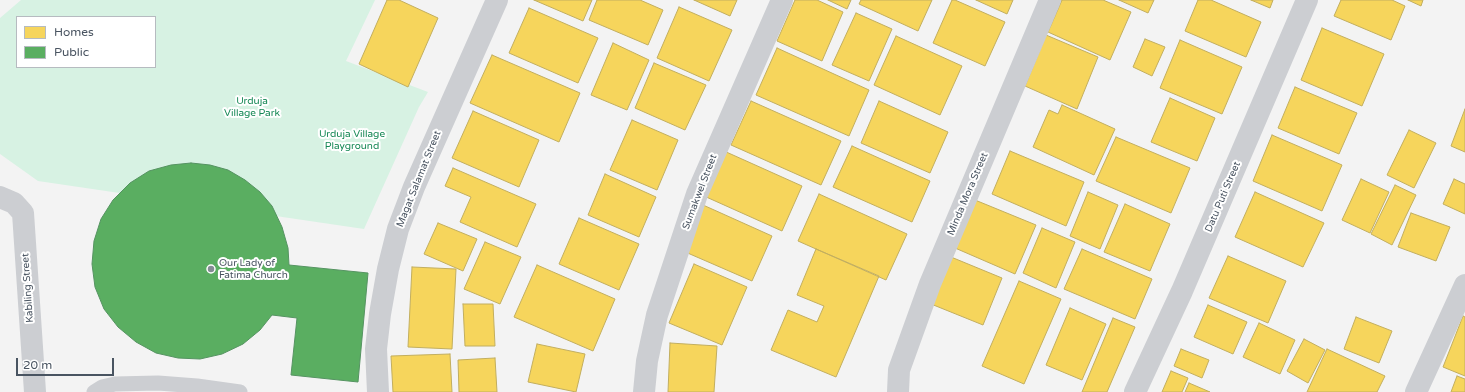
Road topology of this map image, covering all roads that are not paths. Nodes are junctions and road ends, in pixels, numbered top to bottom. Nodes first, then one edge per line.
1 (497, 0) edge
2 (782, 0) edge
3 (1050, 0) edge
4 (1307, 0) edge
5 (0, 197) edge
6 (1465, 285) edge
7 (35, 392) edge
8 (94, 392) edge
9 (240, 392) edge
10 (378, 392) edge
11 (644, 392) edge
12 (898, 392) edge
13 (1135, 392) edge
14 (1416, 392) edge

1 - 10 street, Magat Salamat Street
2 - 11 street, Sumakwel Street
3 - 12 street, Minda Mora Street
4 - 13 street, Datu Puti Street
5 - 7 street, Kabiling Street
6 - 14 street
8 - 9 lane

